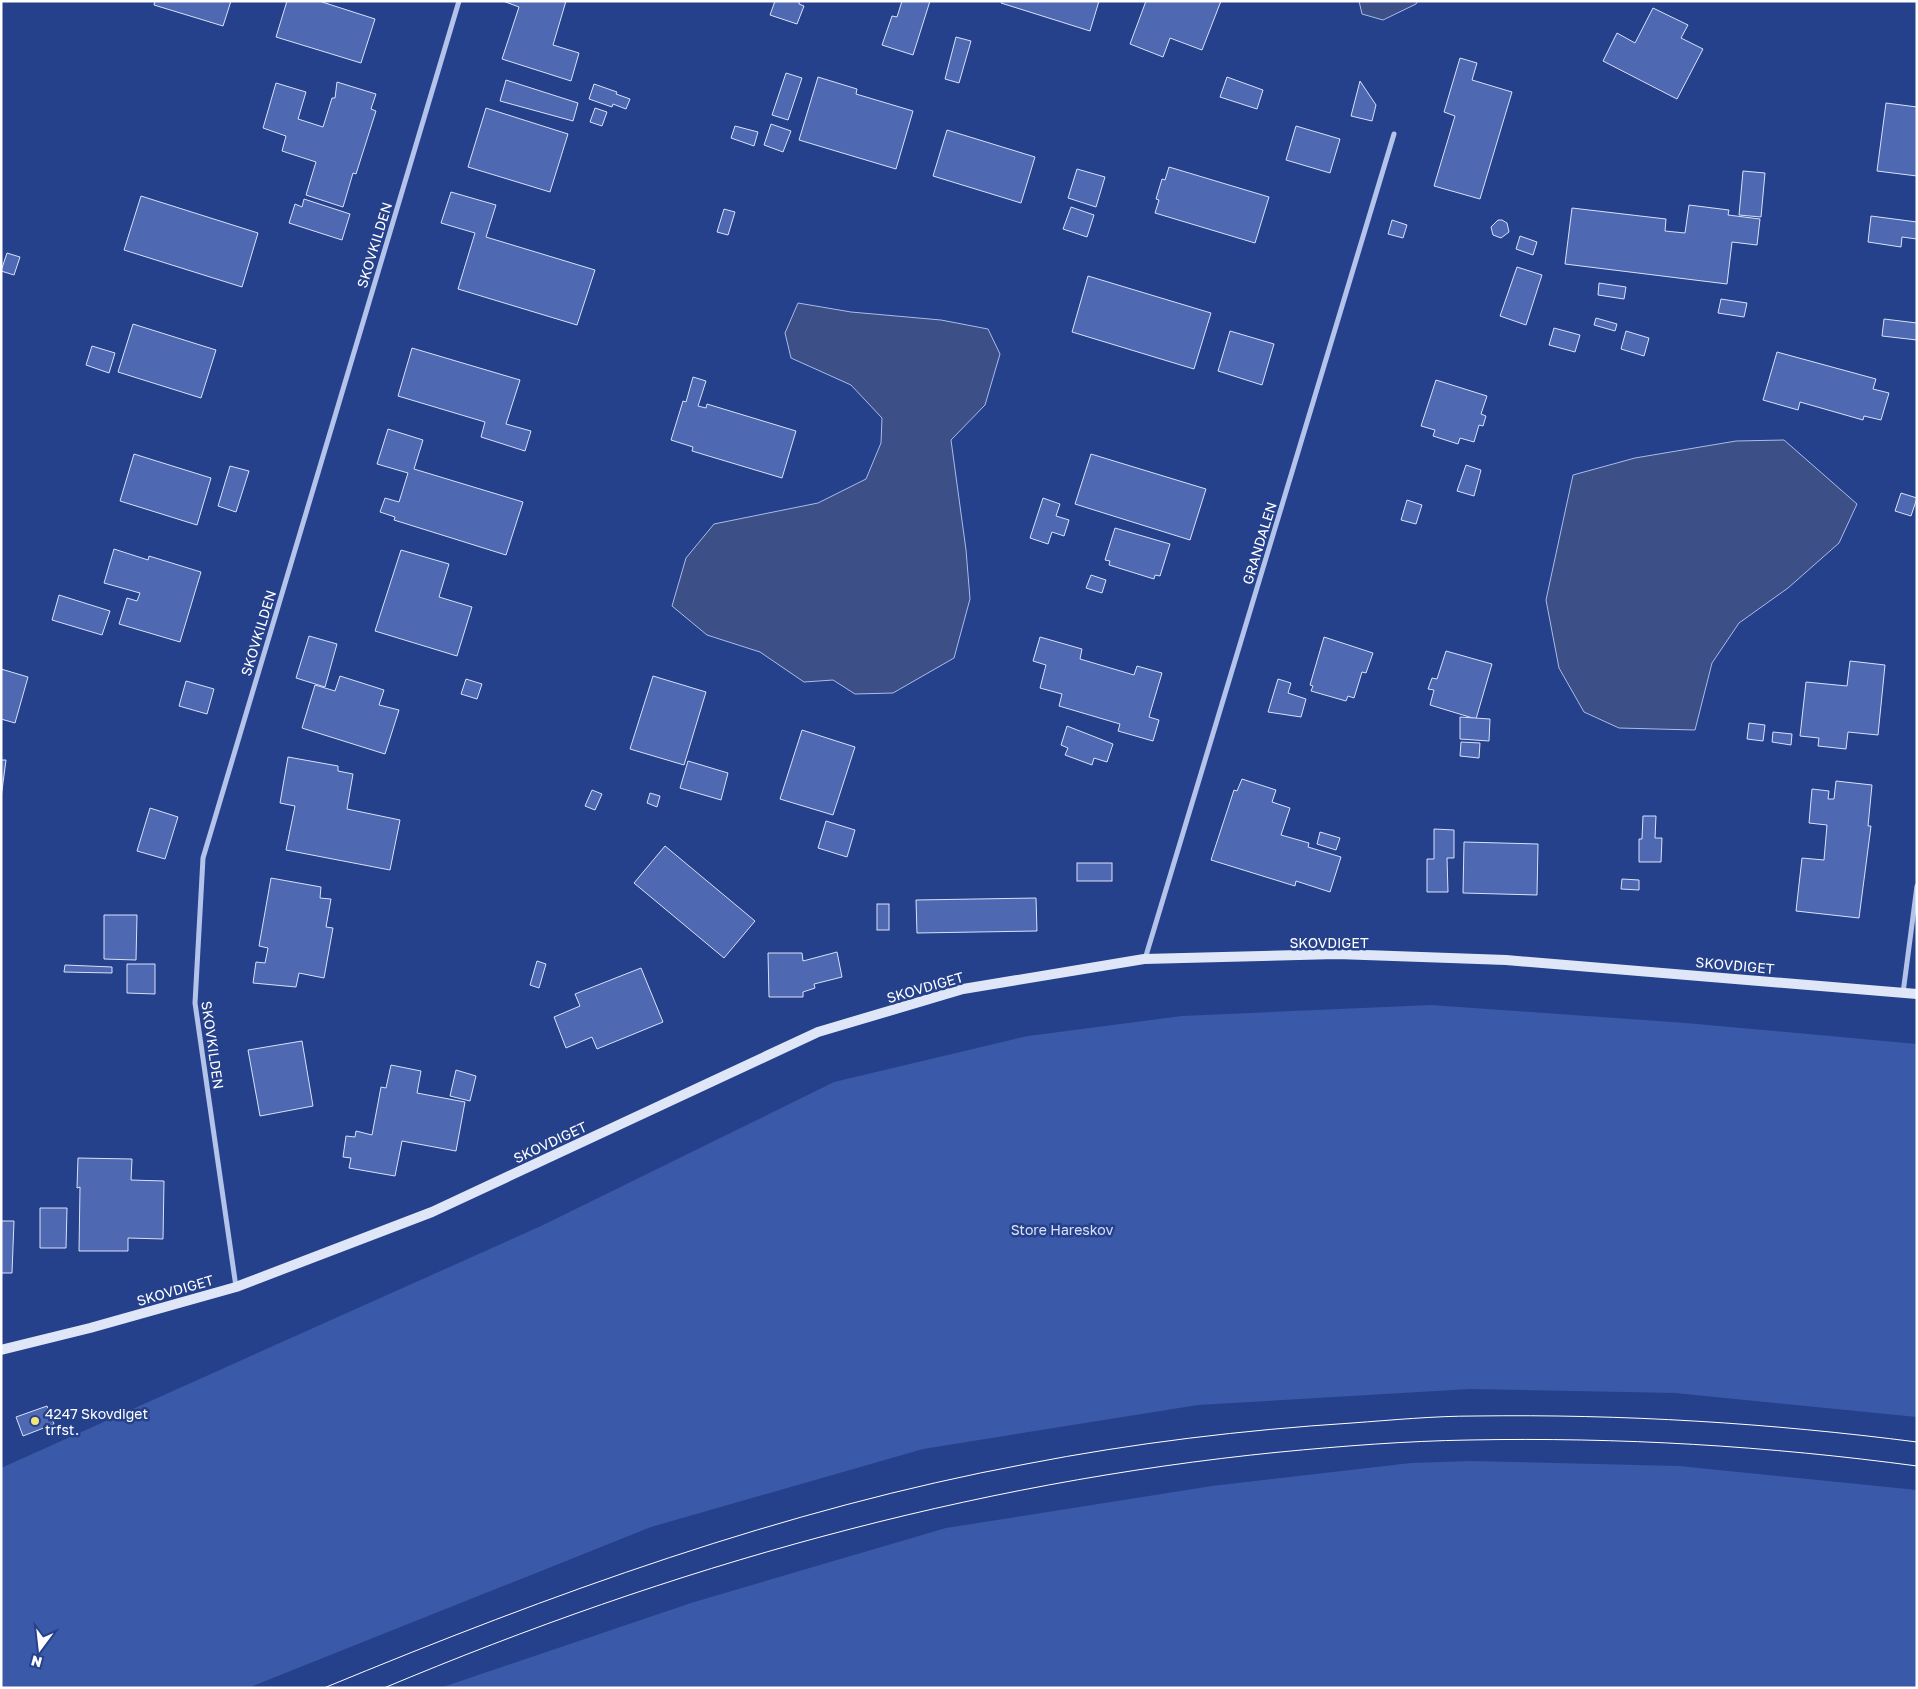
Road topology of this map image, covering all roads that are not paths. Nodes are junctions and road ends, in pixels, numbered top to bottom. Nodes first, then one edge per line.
1 (459, 1) edge
2 (1394, 134) dead end
3 (1917, 886) edge
4 (1144, 959) junction
5 (1903, 993) junction
6 (1917, 994) edge
7 (236, 1287) junction
8 (1, 1350) edge

1 - 7 street, SKOVKILDEN
2 - 4 street, GRANDALEN
3 - 5 street
4 - 5 street, SKOVDIGET
4 - 7 street, SKOVDIGET
5 - 6 street, SKOVDIGET
7 - 8 street, SKOVDIGET

